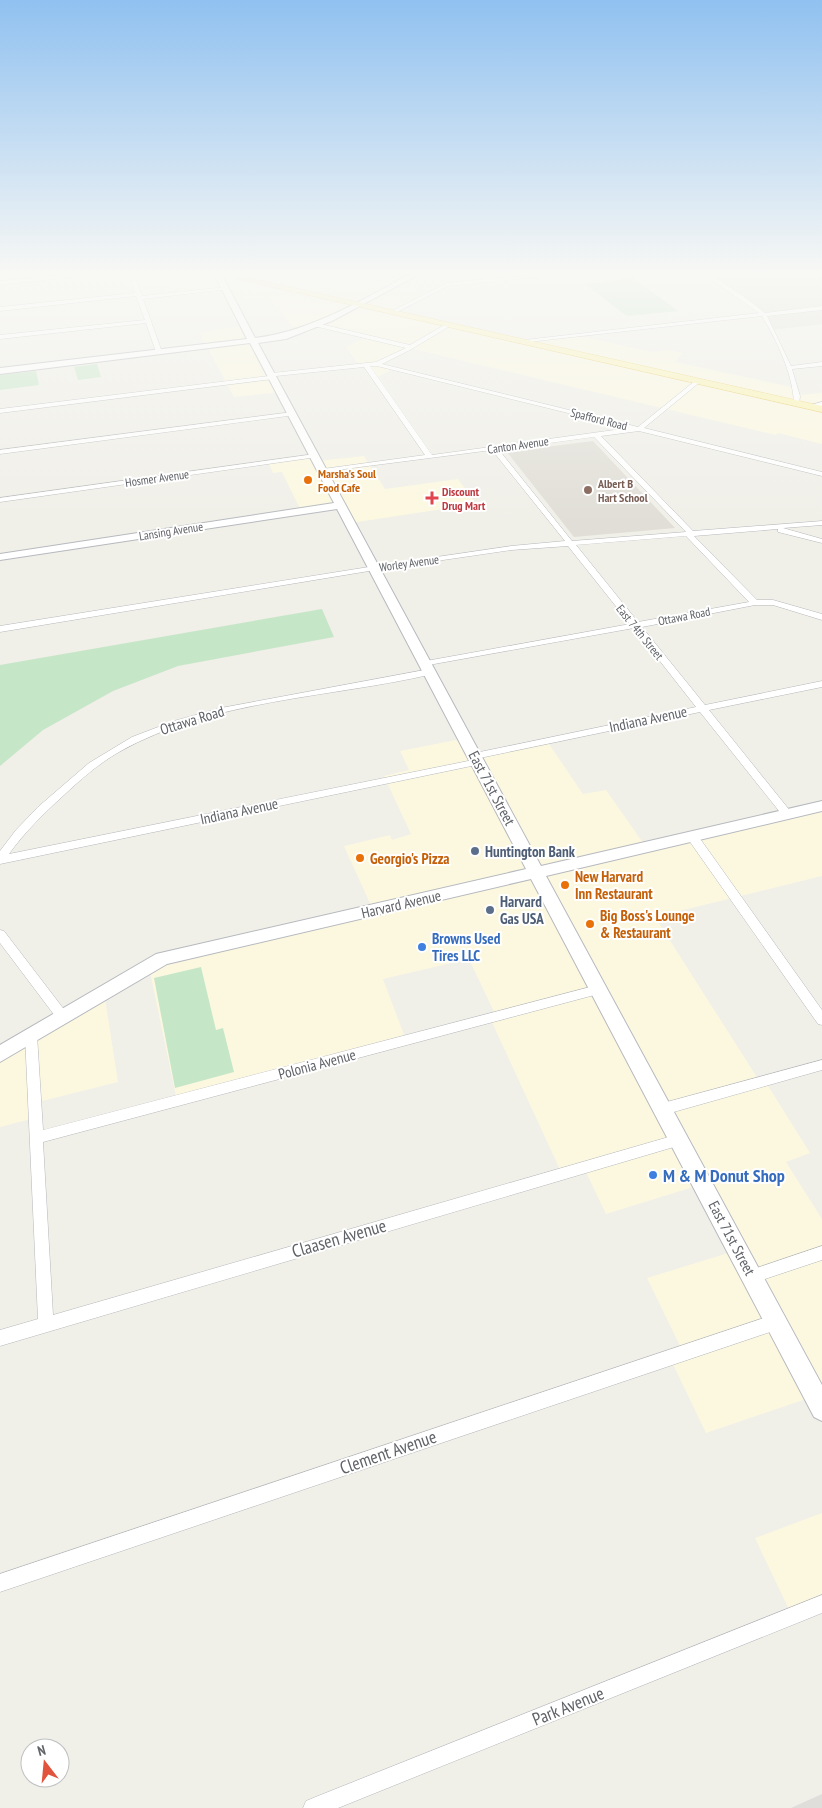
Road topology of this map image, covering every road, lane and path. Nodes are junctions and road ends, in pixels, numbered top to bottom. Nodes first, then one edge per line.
1 (131, 355) edge
2 (261, 355) edge
3 (394, 355) edge
4 (583, 355) edge
5 (783, 355) edge
6 (377, 364) junction
7 (822, 364) edge
8 (366, 365) junction
9 (789, 368) junction
10 (0, 371) edge
11 (272, 376) junction
12 (698, 381) junction
13 (797, 404) junction
14 (822, 404) edge
15 (810, 406) junction
16 (822, 409) edge
17 (0, 411) edge
18 (293, 414) junction
19 (639, 429) junction
20 (596, 434) junction
21 (494, 448) junction
22 (0, 452) edge
23 (315, 456) junction
24 (430, 457) junction
25 (323, 471) junction
26 (822, 474) edge
27 (0, 500) edge
28 (341, 505) junction
29 (822, 523) edge
30 (772, 528) junction
31 (690, 534) junction
32 (822, 541) edge
33 (570, 544) junction
34 (0, 557) edge
35 (375, 568) junction
36 (755, 603) junction
37 (822, 617) edge
38 (635, 626) junction
39 (0, 629) edge
40 (428, 668) junction
41 (822, 684) edge
42 (701, 708) junction
43 (477, 759) junction
44 (822, 806) edge
45 (787, 814) junction
46 (692, 836) junction
47 (0, 860) edge
48 (537, 872) junction
49 (0, 934) edge
50 (598, 990) junction
51 (62, 1016) junction
52 (822, 1020) edge
53 (31, 1035) junction
54 (0, 1054) edge
55 (822, 1065) edge
56 (663, 1109) junction
57 (36, 1138) junction
58 (679, 1140) junction
59 (822, 1253) edge
60 (753, 1276) junction
61 (776, 1322) junction
62 (46, 1323) junction
63 (0, 1338) edge
64 (822, 1409) edge
65 (0, 1583) edge
66 (822, 1604) edge
67 (313, 1808) edge

1 - 10 main road
2 - 11 main road, East 71st Street
3 - 6 street
4 - 12 main road
5 - 9 street
6 - 8 street
6 - 19 street, Spafford Road
7 - 9 street
8 - 11 street
8 - 24 street
9 - 13 street
11 - 17 street
11 - 18 main road, East 71st Street
12 - 13 main road
12 - 19 street
13 - 15 main road
14 - 15 street
15 - 16 main road
18 - 22 street
18 - 23 main road, East 71st Street
19 - 20 street, Canton Avenue
19 - 26 street, Spafford Road
20 - 21 street, Canton Avenue
20 - 31 street
21 - 24 street, Canton Avenue
21 - 33 street, East 74th Street
23 - 25 main road, East 71st Street
23 - 27 street, Hosmer Avenue
24 - 25 street, Canton Avenue
25 - 28 main road, East 71st Street
28 - 34 main road, Lansing Avenue
28 - 35 main road, East 71st Street
29 - 30 street, Worley Avenue
30 - 31 street, Worley Avenue
30 - 32 street
31 - 33 street, Worley Avenue
31 - 36 street
33 - 35 street, Worley Avenue
33 - 38 street, East 74th Street
35 - 39 street, Worley Avenue
35 - 40 main road, East 71st Street
36 - 37 street, Ottawa Road
36 - 38 street, Ottawa Road
38 - 40 street, Ottawa Road
38 - 42 street, East 74th Street
40 - 43 main road, East 71st Street
40 - 47 street, Ottawa Road
41 - 42 street, Indiana Avenue
42 - 43 street, Indiana Avenue
42 - 45 street, East 74th Street
43 - 47 street, Indiana Avenue
43 - 48 main road, East 71st Street
44 - 45 main road, Harvard Avenue
45 - 46 main road, Harvard Avenue
46 - 48 main road, Harvard Avenue
46 - 52 street
48 - 50 main road, East 71st Street
48 - 51 main road, Harvard Avenue
49 - 51 street
50 - 56 main road, East 71st Street
50 - 57 street, Polonia Avenue
51 - 53 main road, Harvard Avenue
53 - 54 main road, Harvard Avenue
53 - 57 street
55 - 56 street
56 - 58 main road, East 71st Street
57 - 62 street
58 - 60 main road, East 71st Street
58 - 62 street, Claasen Avenue
59 - 60 street
60 - 61 main road, East 71st Street
61 - 64 main road, East 71st Street
61 - 65 street, Clement Avenue
62 - 63 street, Claasen Avenue
66 - 67 street, Park Avenue

